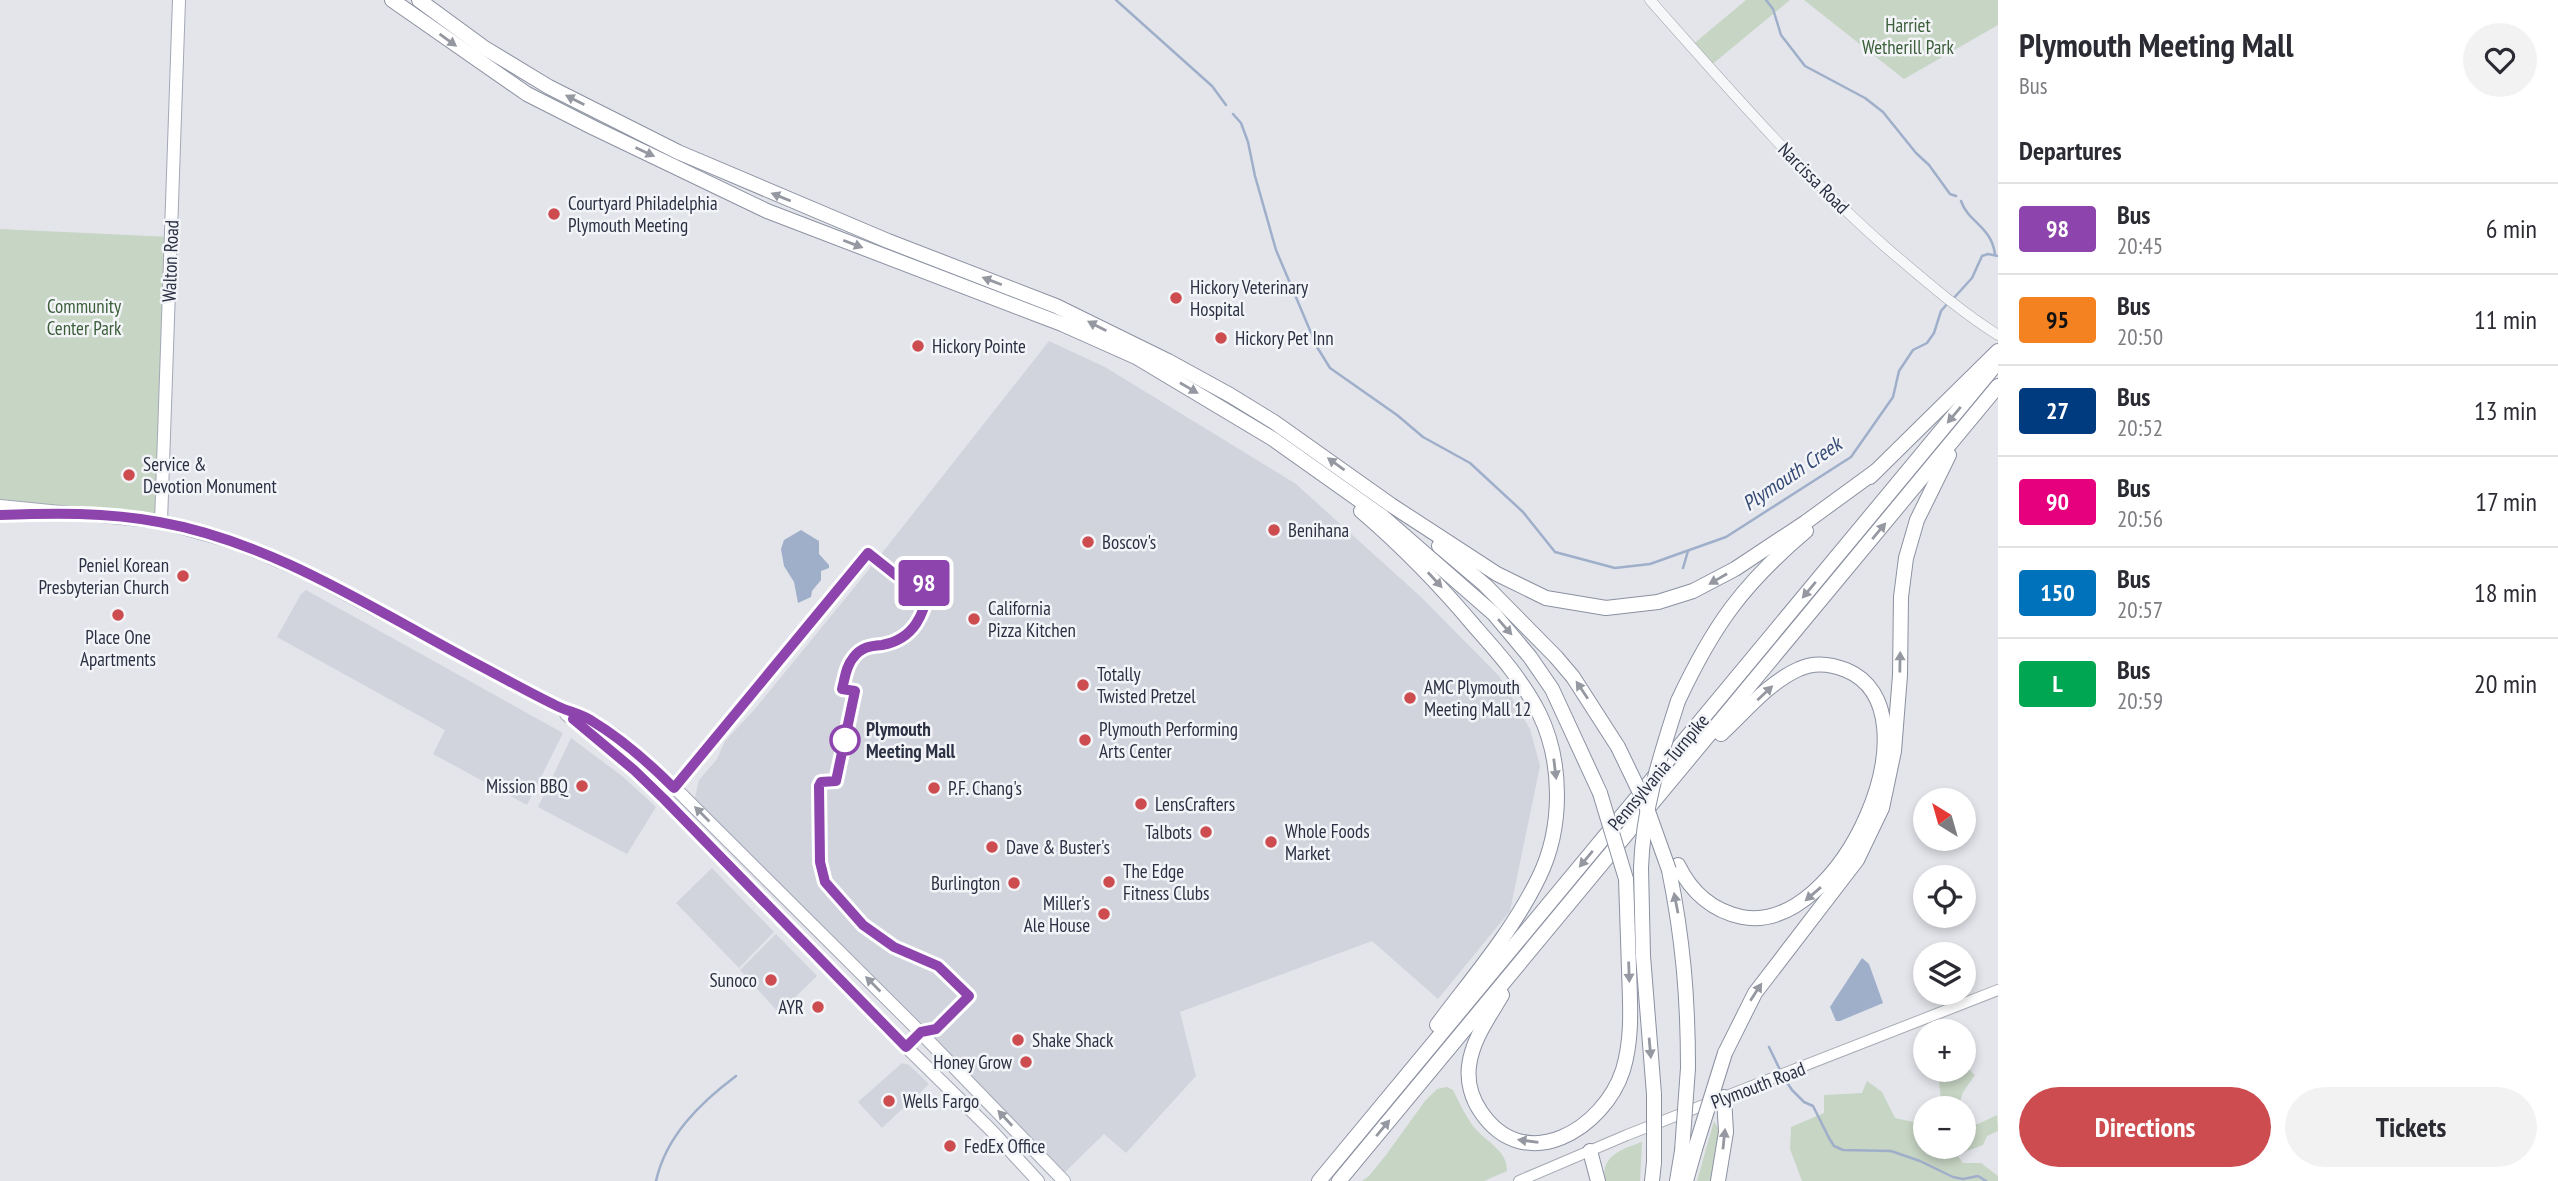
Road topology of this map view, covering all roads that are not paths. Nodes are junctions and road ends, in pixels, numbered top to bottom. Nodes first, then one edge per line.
1 (179, 0) edge
2 (392, 0) edge
3 (419, 0) edge
4 (1650, 0) edge
5 (1067, 318) junction
6 (1998, 335) edge
7 (1998, 351) edge
8 (1998, 362) edge
9 (1998, 386) edge
10 (1960, 433) junction
11 (1273, 439) junction
12 (1876, 471) junction
13 (1391, 505) junction
14 (0, 506) edge
15 (57, 513) junction
16 (0, 516) edge
17 (160, 522) junction
18 (555, 705) junction
19 (1679, 773) junction
20 (1674, 868) junction
21 (1626, 879) junction
22 (1527, 955) junction
23 (1643, 956) junction
24 (1998, 990) edge
25 (1724, 1097) junction
26 (1379, 1108) junction
27 (1688, 1150) junction
28 (1590, 1151) junction
29 (1038, 1181) edge
30 (1064, 1181) edge
31 (1319, 1181) edge
32 (1339, 1181) edge
33 (1518, 1181) edge
34 (1598, 1181) edge
35 (1652, 1181) edge
36 (1677, 1181) edge
37 (1686, 1181) edge
38 (1718, 1181) edge

1 - 17 main road, Walton Road
2 -> 5 highway
5 -> 3 highway
4 - 6 street, Narcissa Road
5 -> 11 highway
13 -> 5 highway
7 - 12 highway
8 -> 26 highway, Pennsylvania Turnpike
9 - 10 highway, Pennsylvania Turnpike
19 -> 10 highway, Pennsylvania Turnpike
27 -> 10 highway, bridge
11 -> 21 highway, bridge
11 -> 26 highway
12 -> 13 highway
12 - 23 highway, bridge
20 -> 13 highway, bridge
14 - 15 main road
15 - 16 main road
15 - 17 main road
17 - 18 main road
18 - 29 main road
30 -> 18 main road
19 -> 20 highway
19 - 22 highway, Pennsylvania Turnpike
27 -> 20 highway, bridge
21 -> 22 highway
21 - 23 highway
32 -> 22 highway, Pennsylvania Turnpike
23 -> 35 highway, bridge
24 - 25 main road, Plymouth Road
25 - 28 main road, Plymouth Road
38 -> 25 highway
26 - 31 highway, Pennsylvania Turnpike
27 - 36 highway
27 - 37 highway
28 - 33 main road, Plymouth Road
28 - 34 highway

